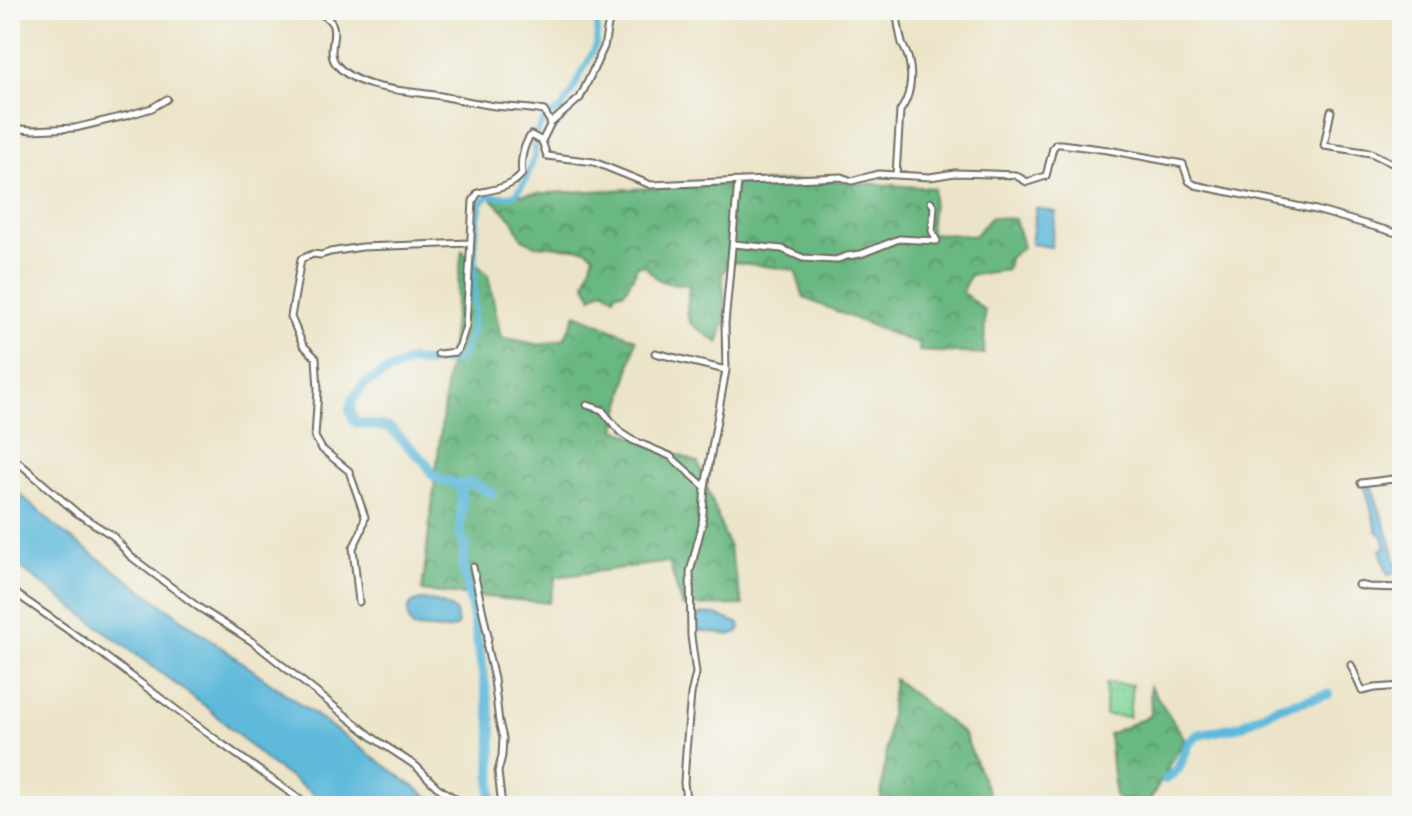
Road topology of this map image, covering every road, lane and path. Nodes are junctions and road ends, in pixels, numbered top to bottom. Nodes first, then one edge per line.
1 (317, 10) edge
2 (614, 10) edge
3 (896, 10) edge
4 (167, 99) dead end
5 (1331, 111) dead end
6 (551, 123) junction
7 (10, 128) edge
8 (542, 141) junction
9 (1402, 168) edge
10 (896, 175) junction
11 (738, 182) junction
12 (931, 202) dead end
13 (1402, 221) edge
14 (470, 243) junction
15 (734, 244) junction
16 (655, 353) dead end
17 (438, 354) dead end
18 (726, 370) junction
19 (587, 405) dead end
20 (10, 455) edge
21 (1402, 478) edge
22 (1361, 483) dead end
23 (705, 487) junction
24 (473, 567) dead end
25 (1358, 585) dead end
26 (10, 587) edge
27 (1402, 588) edge
28 (359, 602) dead end
29 (1351, 665) dead end
30 (1402, 686) edge
31 (309, 806) edge
32 (472, 806) edge
33 (502, 806) edge
34 (687, 806) edge

1 - 6 street
2 - 6 street
3 - 10 street
4 - 7 street
5 - 9 street
6 - 8 street
8 - 11 street
8 - 14 street
10 - 11 street
10 - 13 street
11 - 15 street
12 - 15 street
14 - 17 street
14 - 28 street
15 - 18 street
16 - 18 street
18 - 23 street
19 - 23 street
20 - 32 street
21 - 22 street
23 - 34 street
24 - 33 street
25 - 27 street
26 - 31 street
29 - 30 street

